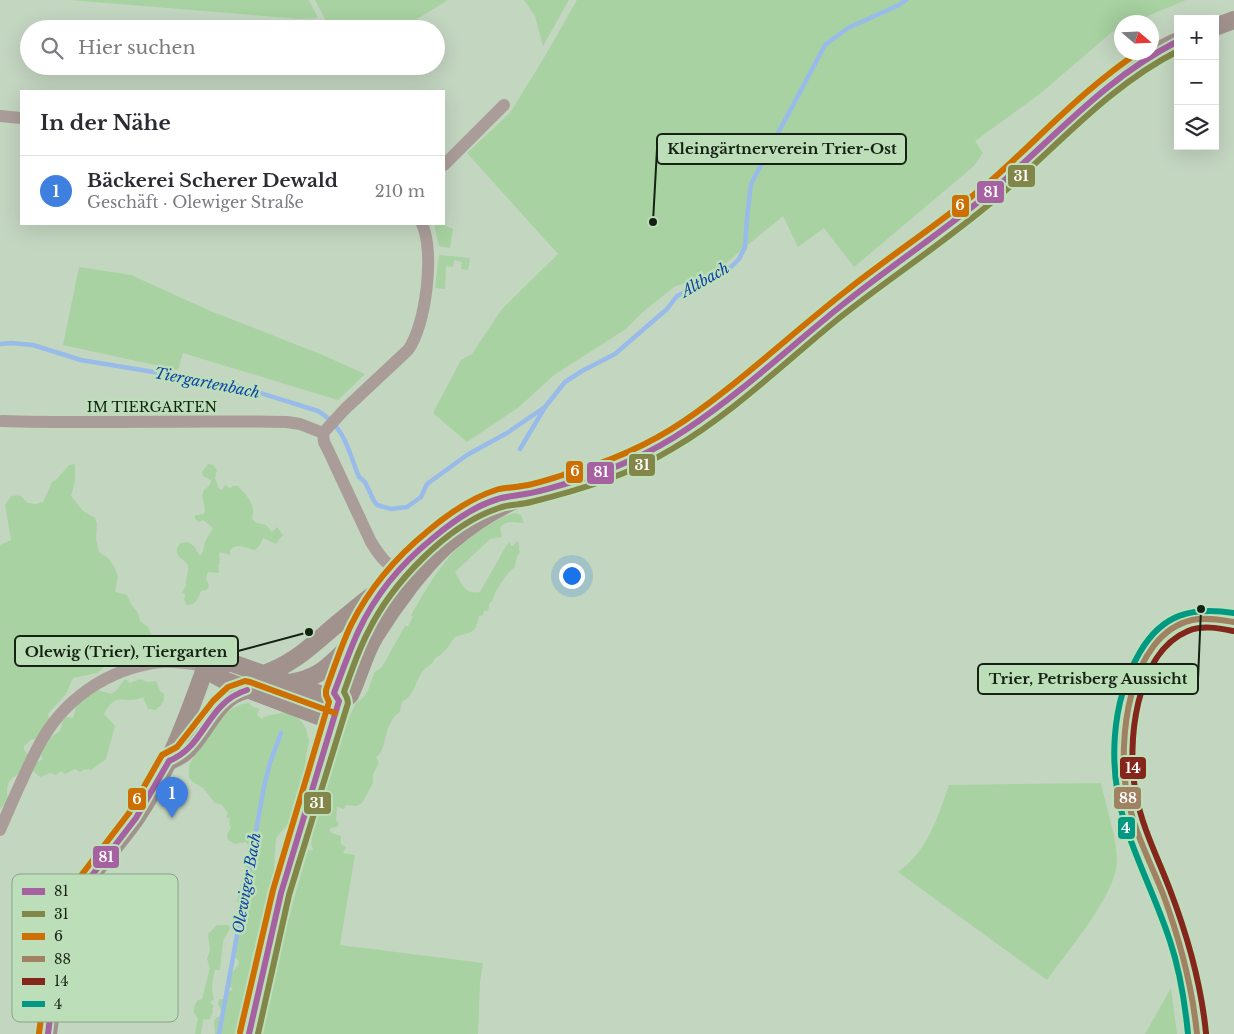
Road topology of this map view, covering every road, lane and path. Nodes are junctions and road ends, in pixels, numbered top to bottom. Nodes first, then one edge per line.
1 (1234, 20) edge
2 (1219, 25) edge
3 (1174, 42) edge
4 (504, 105) dead end
5 (0, 116) edge
6 (20, 118) edge
7 (445, 164) edge
8 (422, 225) edge
9 (2, 421) dead end
10 (330, 425) junction
11 (528, 494) junction
12 (424, 569) junction
13 (397, 571) junction
14 (385, 585) junction
15 (1234, 622) edge
16 (352, 644) junction
17 (206, 666) junction
18 (262, 674) junction
19 (289, 683) junction
20 (247, 690) junction
21 (339, 701) junction
22 (332, 721) junction
23 (169, 761) junction
24 (2, 823) edge
25 (92, 874) edge
26 (249, 1034) edge
27 (1198, 1034) edge

1 - 2 main road
3 - 11 main road
4 - 7 street
5 - 6 street
8 - 10 street
9 - 10 street, IM TIERGARTEN
10 - 13 street
11 - 12 main road
11 - 13 main road
12 - 13 street
12 - 21 main road
13 - 14 main road
14 - 16 main road
14 - 18 main road
15 - 27 street
16 - 19 main road
16 - 21 main road
17 - 18 main road
17 - 20 main road
17 - 23 main road
17 - 24 street
18 - 19 main road
19 - 21 main road
20 - 22 main road
20 - 23 main road
21 - 22 main road
22 - 26 main road
23 - 25 main road

